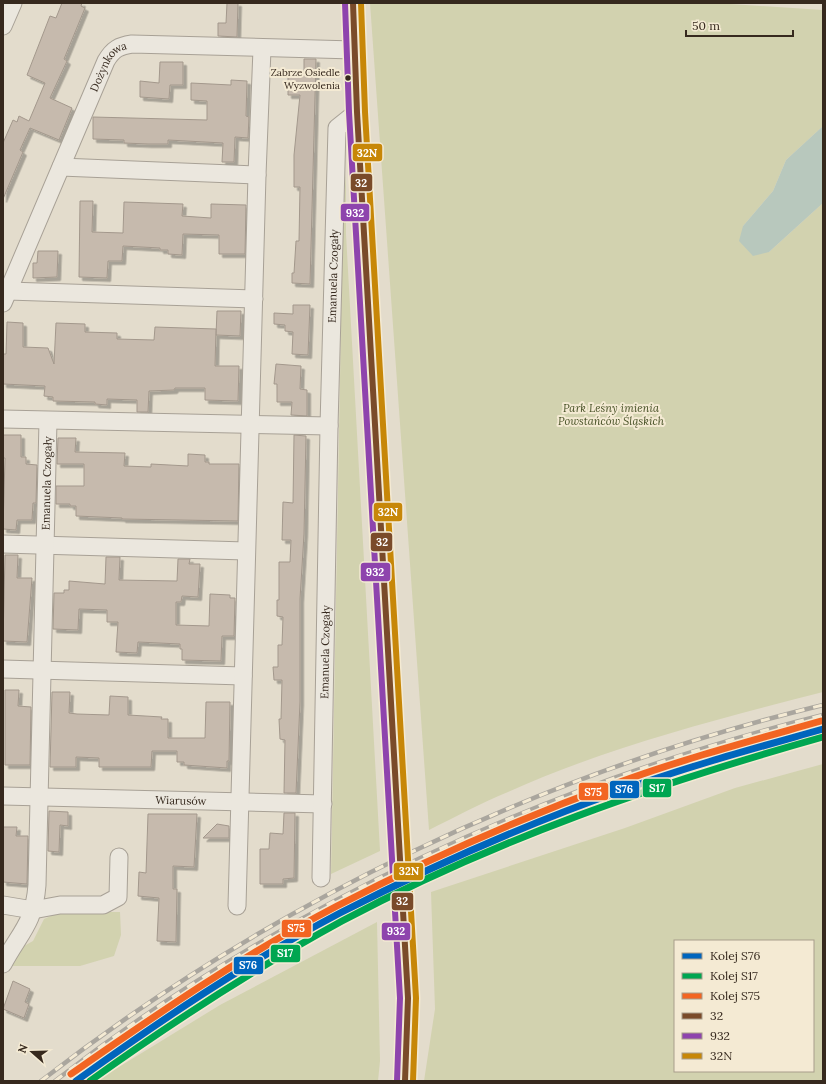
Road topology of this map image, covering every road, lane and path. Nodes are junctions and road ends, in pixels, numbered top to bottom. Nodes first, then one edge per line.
1 (13, 3) edge
2 (353, 3) edge
3 (3, 26) edge
4 (262, 49) junction
5 (354, 50) junction
6 (357, 112) junction
7 (61, 167) junction
8 (257, 175) junction
9 (5, 297) edge
10 (254, 299) junction
11 (3, 419) edge
12 (48, 421) junction
13 (250, 424) junction
14 (329, 426) junction
15 (3, 544) edge
16 (46, 545) junction
17 (246, 551) junction
18 (3, 669) edge
19 (43, 670) junction
20 (243, 676) junction
21 (3, 796) edge
22 (39, 797) junction
23 (240, 801) junction
24 (323, 804) junction
25 (119, 857) dead end
26 (321, 878) dead end
27 (3, 906) edge
28 (237, 906) dead end
29 (33, 910) junction
30 (3, 964) edge
31 (405, 1081) edge

1 - 3 street
2 - 5 street
4 - 5 street, Dożynkowa
4 - 7 street, Dożynkowa
4 - 8 street
5 - 6 street
6 - 14 street, Emanuela Czogały
6 - 31 street, bridge
7 - 8 street
7 - 9 street, Dożynkowa
8 - 10 street
9 - 10 street
10 - 13 street
11 - 12 street, Emanuela Czogały
12 - 13 street, Emanuela Czogały
12 - 16 street, Emanuela Czogały
13 - 14 street, Emanuela Czogały
13 - 17 street
14 - 24 street, Emanuela Czogały
15 - 16 street, Emanuela Czogały
16 - 17 street, Emanuela Czogały
16 - 19 street, Emanuela Czogały
17 - 20 street
18 - 19 street
19 - 20 street
19 - 22 street, Emanuela Czogały
20 - 23 street
21 - 22 street, Wiarusów
22 - 23 street, Wiarusów
22 - 29 street
23 - 24 street, Wiarusów
23 - 28 street
24 - 26 street, Emanuela Czogały
25 - 29 street
27 - 29 street
29 - 30 street

